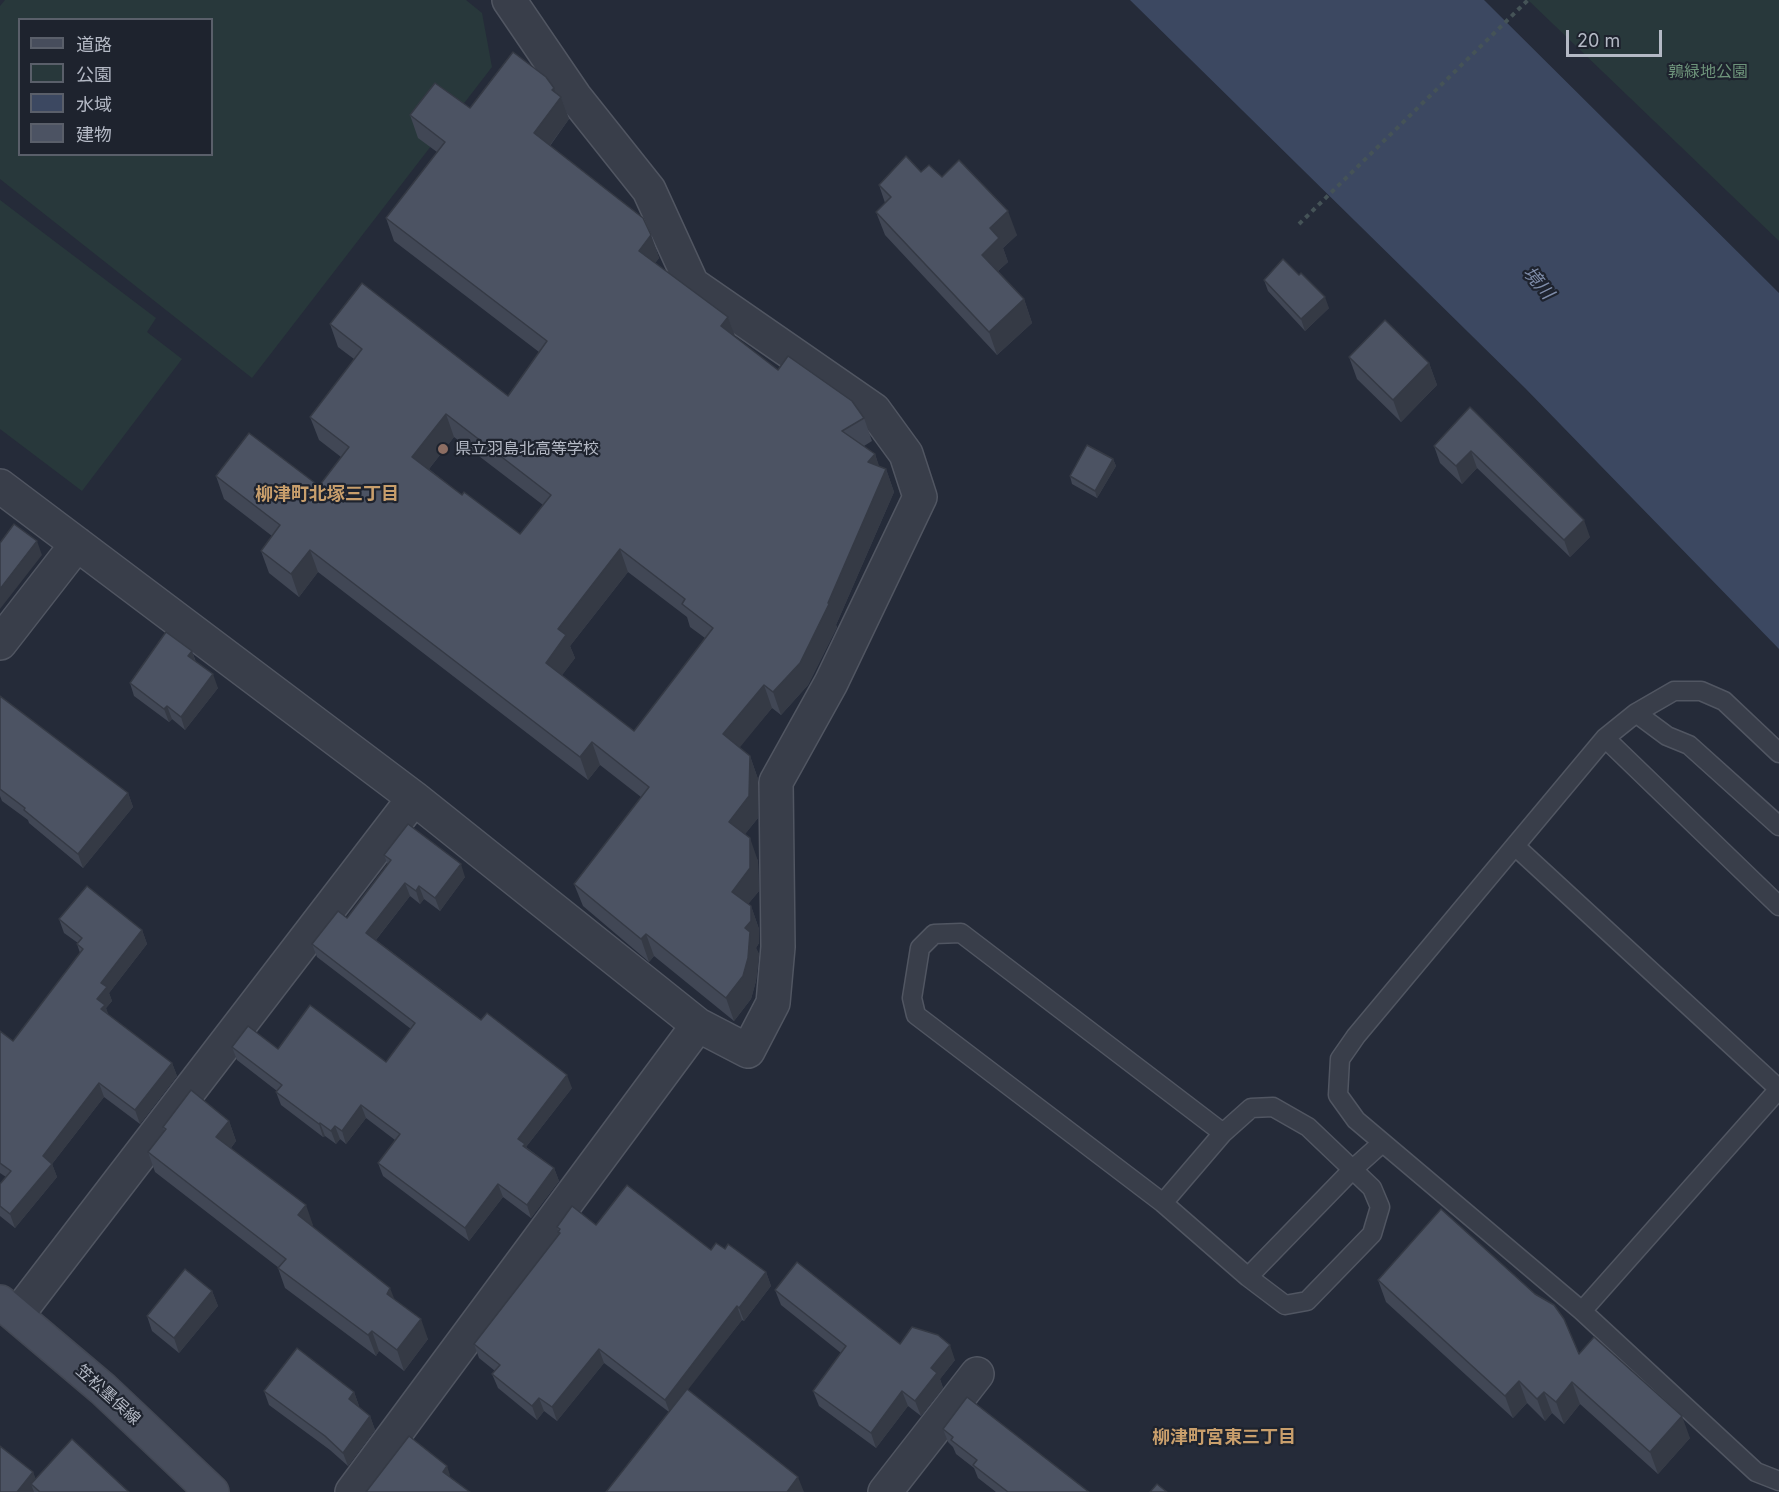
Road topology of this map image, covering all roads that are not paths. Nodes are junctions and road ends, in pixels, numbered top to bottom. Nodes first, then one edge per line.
1 (509, 0) edge
2 (0, 486) edge
3 (77, 544) junction
4 (0, 643) edge
5 (1636, 713) junction
6 (1605, 738) junction
7 (1779, 753) edge
8 (414, 798) junction
9 (1779, 826) edge
10 (1515, 846) junction
11 (1779, 906) edge
12 (698, 1025) junction
13 (1779, 1089) edge
14 (1223, 1133) junction
15 (1382, 1143) junction
16 (1353, 1169) junction
17 (1163, 1203) junction
18 (1248, 1277) junction
19 (9, 1309) edge
20 (1582, 1311) junction
21 (977, 1374) dead end
22 (1779, 1481) edge
23 (212, 1492) edge
24 (352, 1492) edge
25 (885, 1492) edge

1 - 12 street
2 - 3 street
3 - 4 street
3 - 8 street
5 - 6 lane
5 - 7 lane
5 - 9 lane
6 - 10 lane
6 - 11 lane
8 - 12 street
8 - 19 street
10 - 13 lane
10 - 15 lane
12 - 24 street
13 - 20 lane
14 - 16 lane
14 - 17 lane
14 - 17 lane
15 - 16 lane
15 - 20 lane
16 - 18 lane
16 - 18 lane
17 - 18 lane
19 - 23 main road, 笠松墨俣線
20 - 22 lane
21 - 25 street

